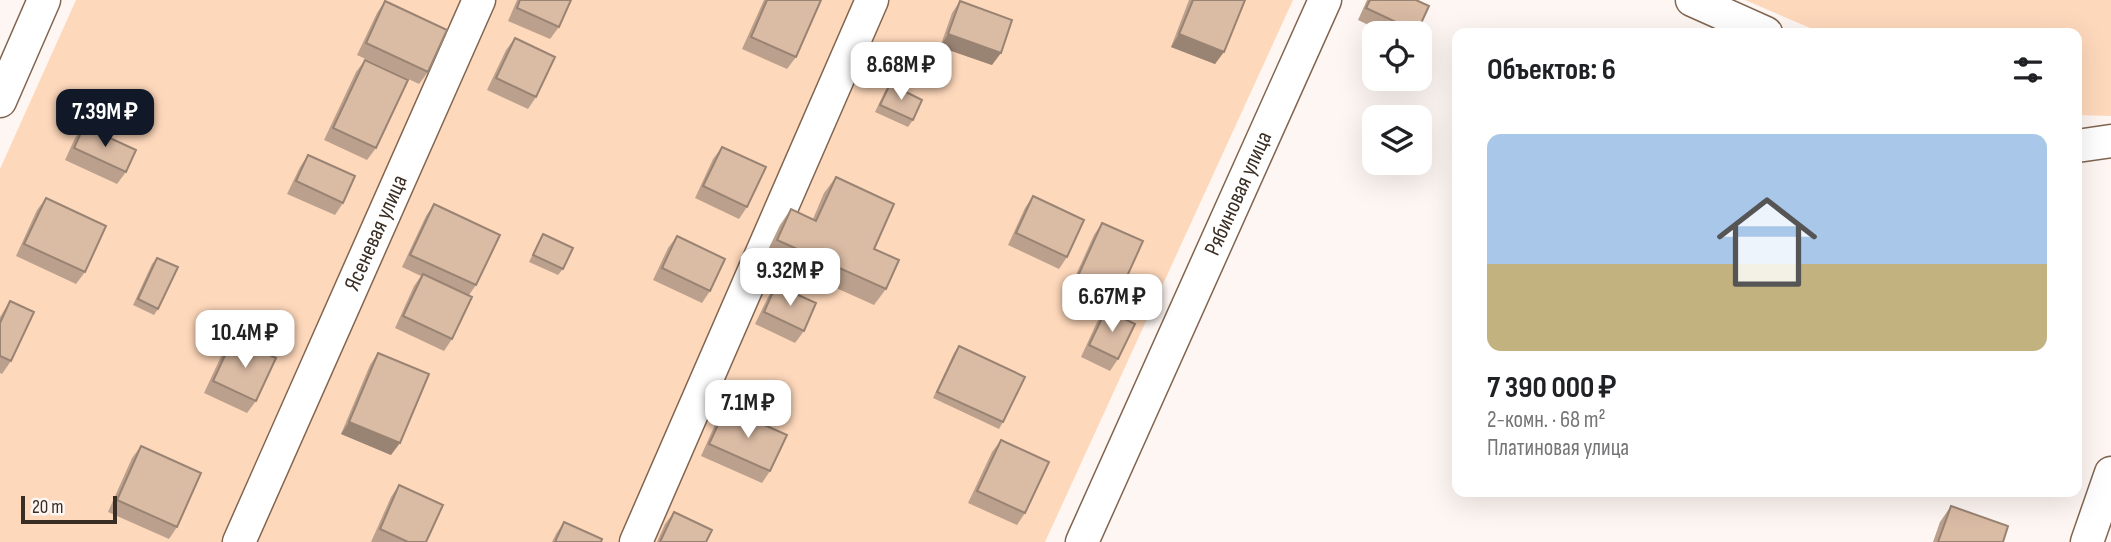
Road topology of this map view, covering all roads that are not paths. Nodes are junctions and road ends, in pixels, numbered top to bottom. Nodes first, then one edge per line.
1 (44, 0) edge
2 (479, 0) edge
3 (872, 0) edge
4 (1325, 0) edge
5 (1692, 0) edge
6 (1755, 28) edge
7 (0, 101) edge
8 (2111, 141) edge
9 (2082, 145) edge
10 (2111, 473) edge
11 (239, 542) edge
12 (636, 542) edge
13 (1082, 542) edge
14 (2087, 542) edge

1 - 7 street
2 - 11 street, Ясеневая улица
3 - 12 street
4 - 13 street, Рябиновая улица
5 - 6 street
8 - 9 street
10 - 14 street

